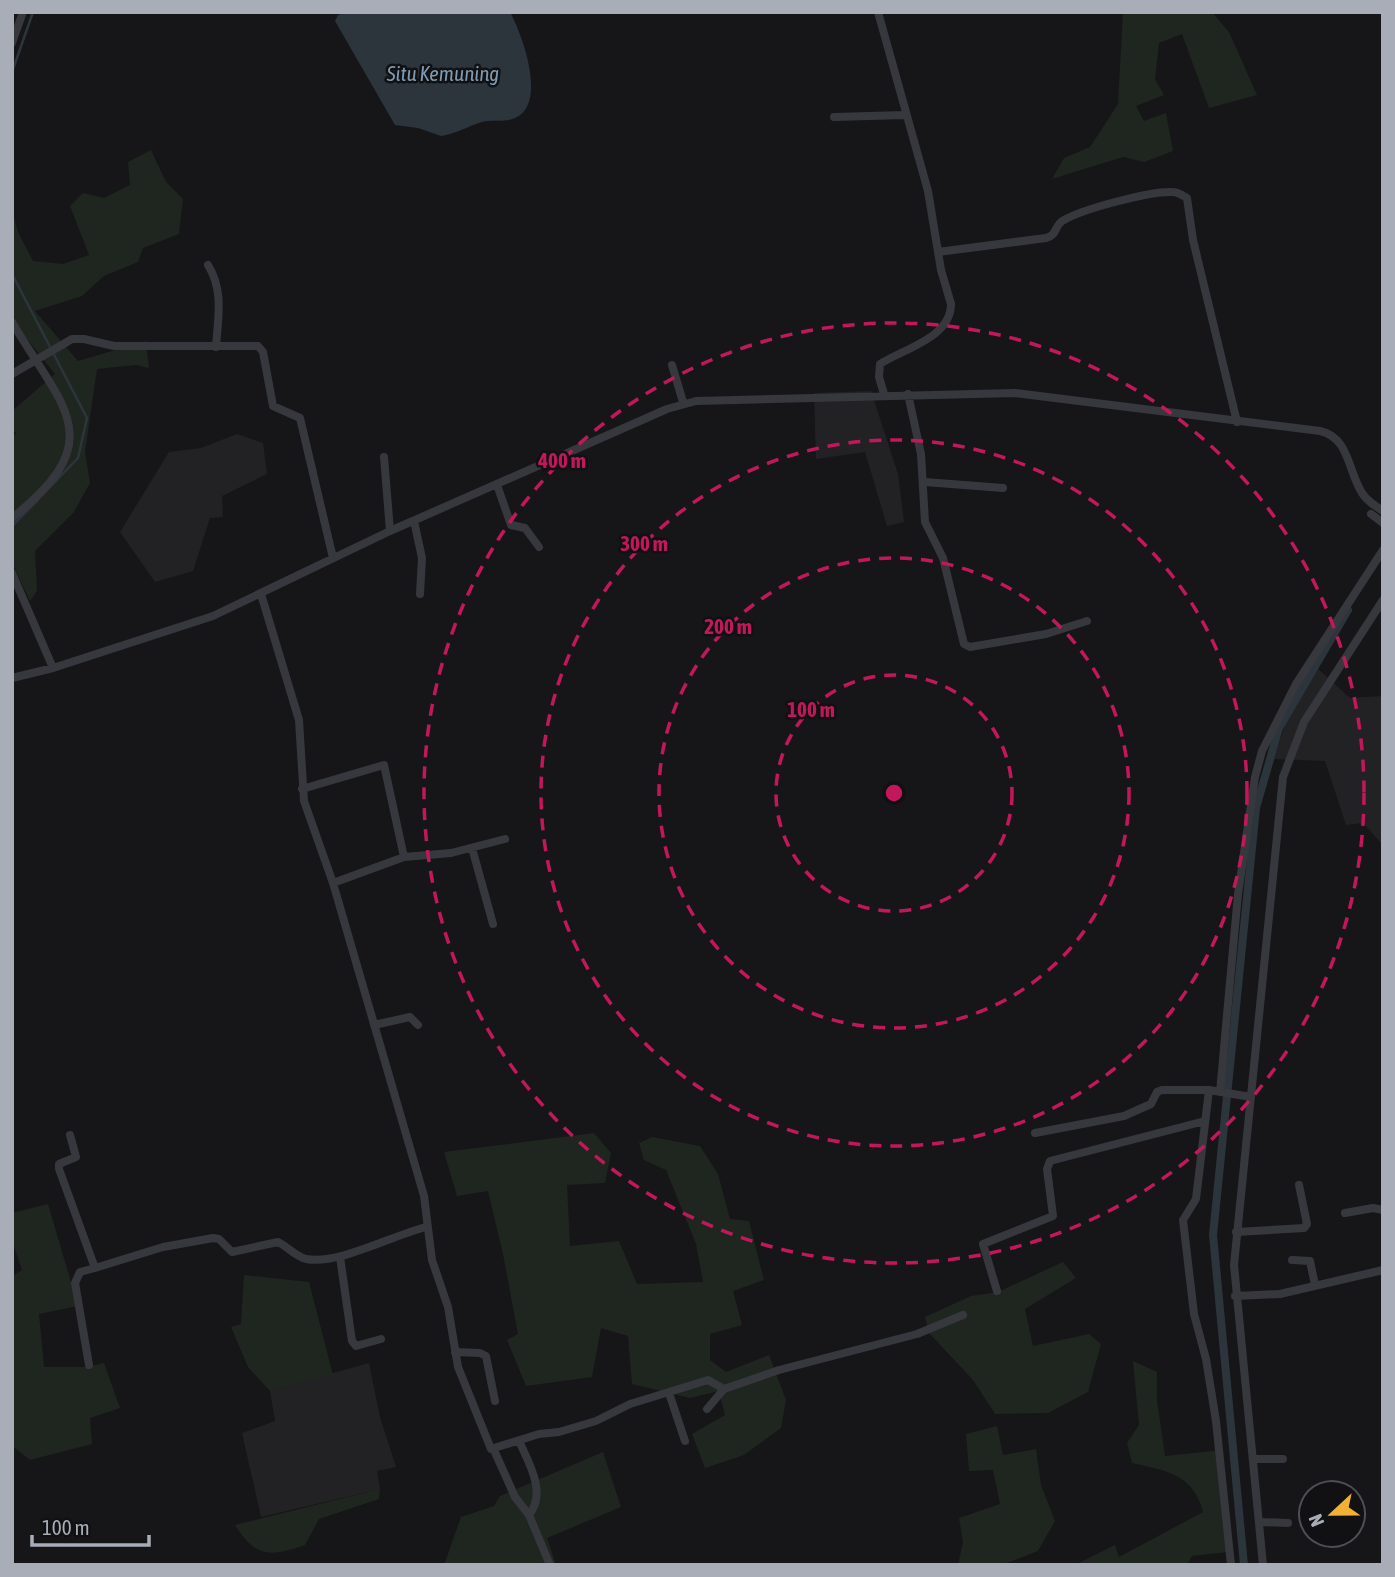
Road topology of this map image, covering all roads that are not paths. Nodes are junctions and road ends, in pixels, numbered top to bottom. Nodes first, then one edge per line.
1 (23, 12) edge
2 (878, 12) edge
3 (12, 43) edge
4 (905, 115) junction
5 (834, 117) dead end
6 (938, 252) junction
7 (208, 265) dead end
8 (12, 322) edge
9 (216, 346) junction
10 (38, 362) junction
11 (672, 365) dead end
12 (12, 374) edge
13 (884, 394) junction
14 (908, 394) junction
15 (683, 402) junction
16 (1237, 422) junction
17 (384, 457) dead end
18 (925, 482) junction
19 (497, 485) junction
20 (1003, 488) dead end
21 (1383, 511) edge
22 (1371, 514) dead end
23 (12, 518) edge
24 (414, 522) junction
25 (1383, 523) edge
26 (390, 531) junction
27 (539, 547) dead end
28 (1383, 550) edge
29 (333, 558) junction
30 (12, 573) edge
31 (261, 594) junction
32 (420, 594) dead end
33 (1382, 604) edge
34 (1087, 621) dead end
35 (52, 668) junction
36 (12, 678) edge
37 (302, 789) junction
38 (505, 839) dead end
39 (472, 848) junction
40 (404, 857) junction
41 (333, 883) junction
42 (493, 925) dead end
43 (374, 1025) junction
44 (418, 1025) dead end
45 (1209, 1090) junction
46 (1223, 1092) junction
47 (1247, 1097) junction
48 (1205, 1121) junction
49 (1035, 1133) dead end
50 (71, 1135) dead end
51 (1298, 1185) dead end
52 (1383, 1210) edge
53 (1345, 1213) dead end
54 (426, 1227) junction
55 (1236, 1233) junction
56 (340, 1257) junction
57 (1292, 1260) dead end
58 (95, 1268) junction
59 (1383, 1270) edge
60 (1315, 1285) junction
61 (997, 1291) dead end
62 (1235, 1296) junction
63 (963, 1315) dead end
64 (381, 1339) dead end
65 (455, 1352) junction
66 (89, 1365) dead end
67 (724, 1389) junction
68 (669, 1393) junction
69 (495, 1401) dead end
70 (707, 1409) dead end
71 (519, 1441) junction
72 (685, 1441) dead end
73 (494, 1450) junction
74 (1253, 1459) junction
75 (1283, 1459) dead end
76 (529, 1515) junction
77 (1260, 1522) junction
78 (1288, 1523) dead end
79 (550, 1565) edge
80 (1231, 1565) edge
81 (1262, 1565) edge

1 - 3 street
2 - 4 street
4 - 5 street
4 - 6 street
6 - 13 street
6 - 16 street
7 - 9 street
8 - 10 street
9 - 10 street
9 - 29 street
10 - 12 street
10 - 23 street
11 - 15 street
13 - 14 street
13 - 15 street
14 - 16 street
14 - 18 street
15 - 19 street
16 - 21 street
17 - 26 street
18 - 20 street
18 - 34 street
19 - 24 street
19 - 27 street
22 - 25 street
24 - 26 street
24 - 32 street
26 - 29 street
28 - 46 street
29 - 31 street
30 - 35 street
31 - 35 street
31 - 37 street
33 - 47 street
35 - 36 street
37 - 40 street
37 - 41 street
38 - 39 street
39 - 40 street
39 - 42 street
40 - 41 street
41 - 43 street
43 - 44 street
43 - 54 street
45 - 46 street
45 - 48 street
45 - 49 street
46 - 47 street
47 - 55 street
48 - 61 street
48 - 80 street
50 - 58 street
51 - 55 street
52 - 53 street
54 - 56 street
54 - 65 street
55 - 62 street
56 - 58 street
56 - 64 street
57 - 60 street
58 - 66 street
59 - 60 street
60 - 62 street
62 - 74 street
63 - 67 street
65 - 69 street
65 - 73 street
67 - 68 street
67 - 70 street
68 - 71 street
68 - 72 street
71 - 73 street
71 - 76 street
73 - 76 street
74 - 75 street
74 - 77 street
76 - 79 street
77 - 78 street
77 - 81 street

